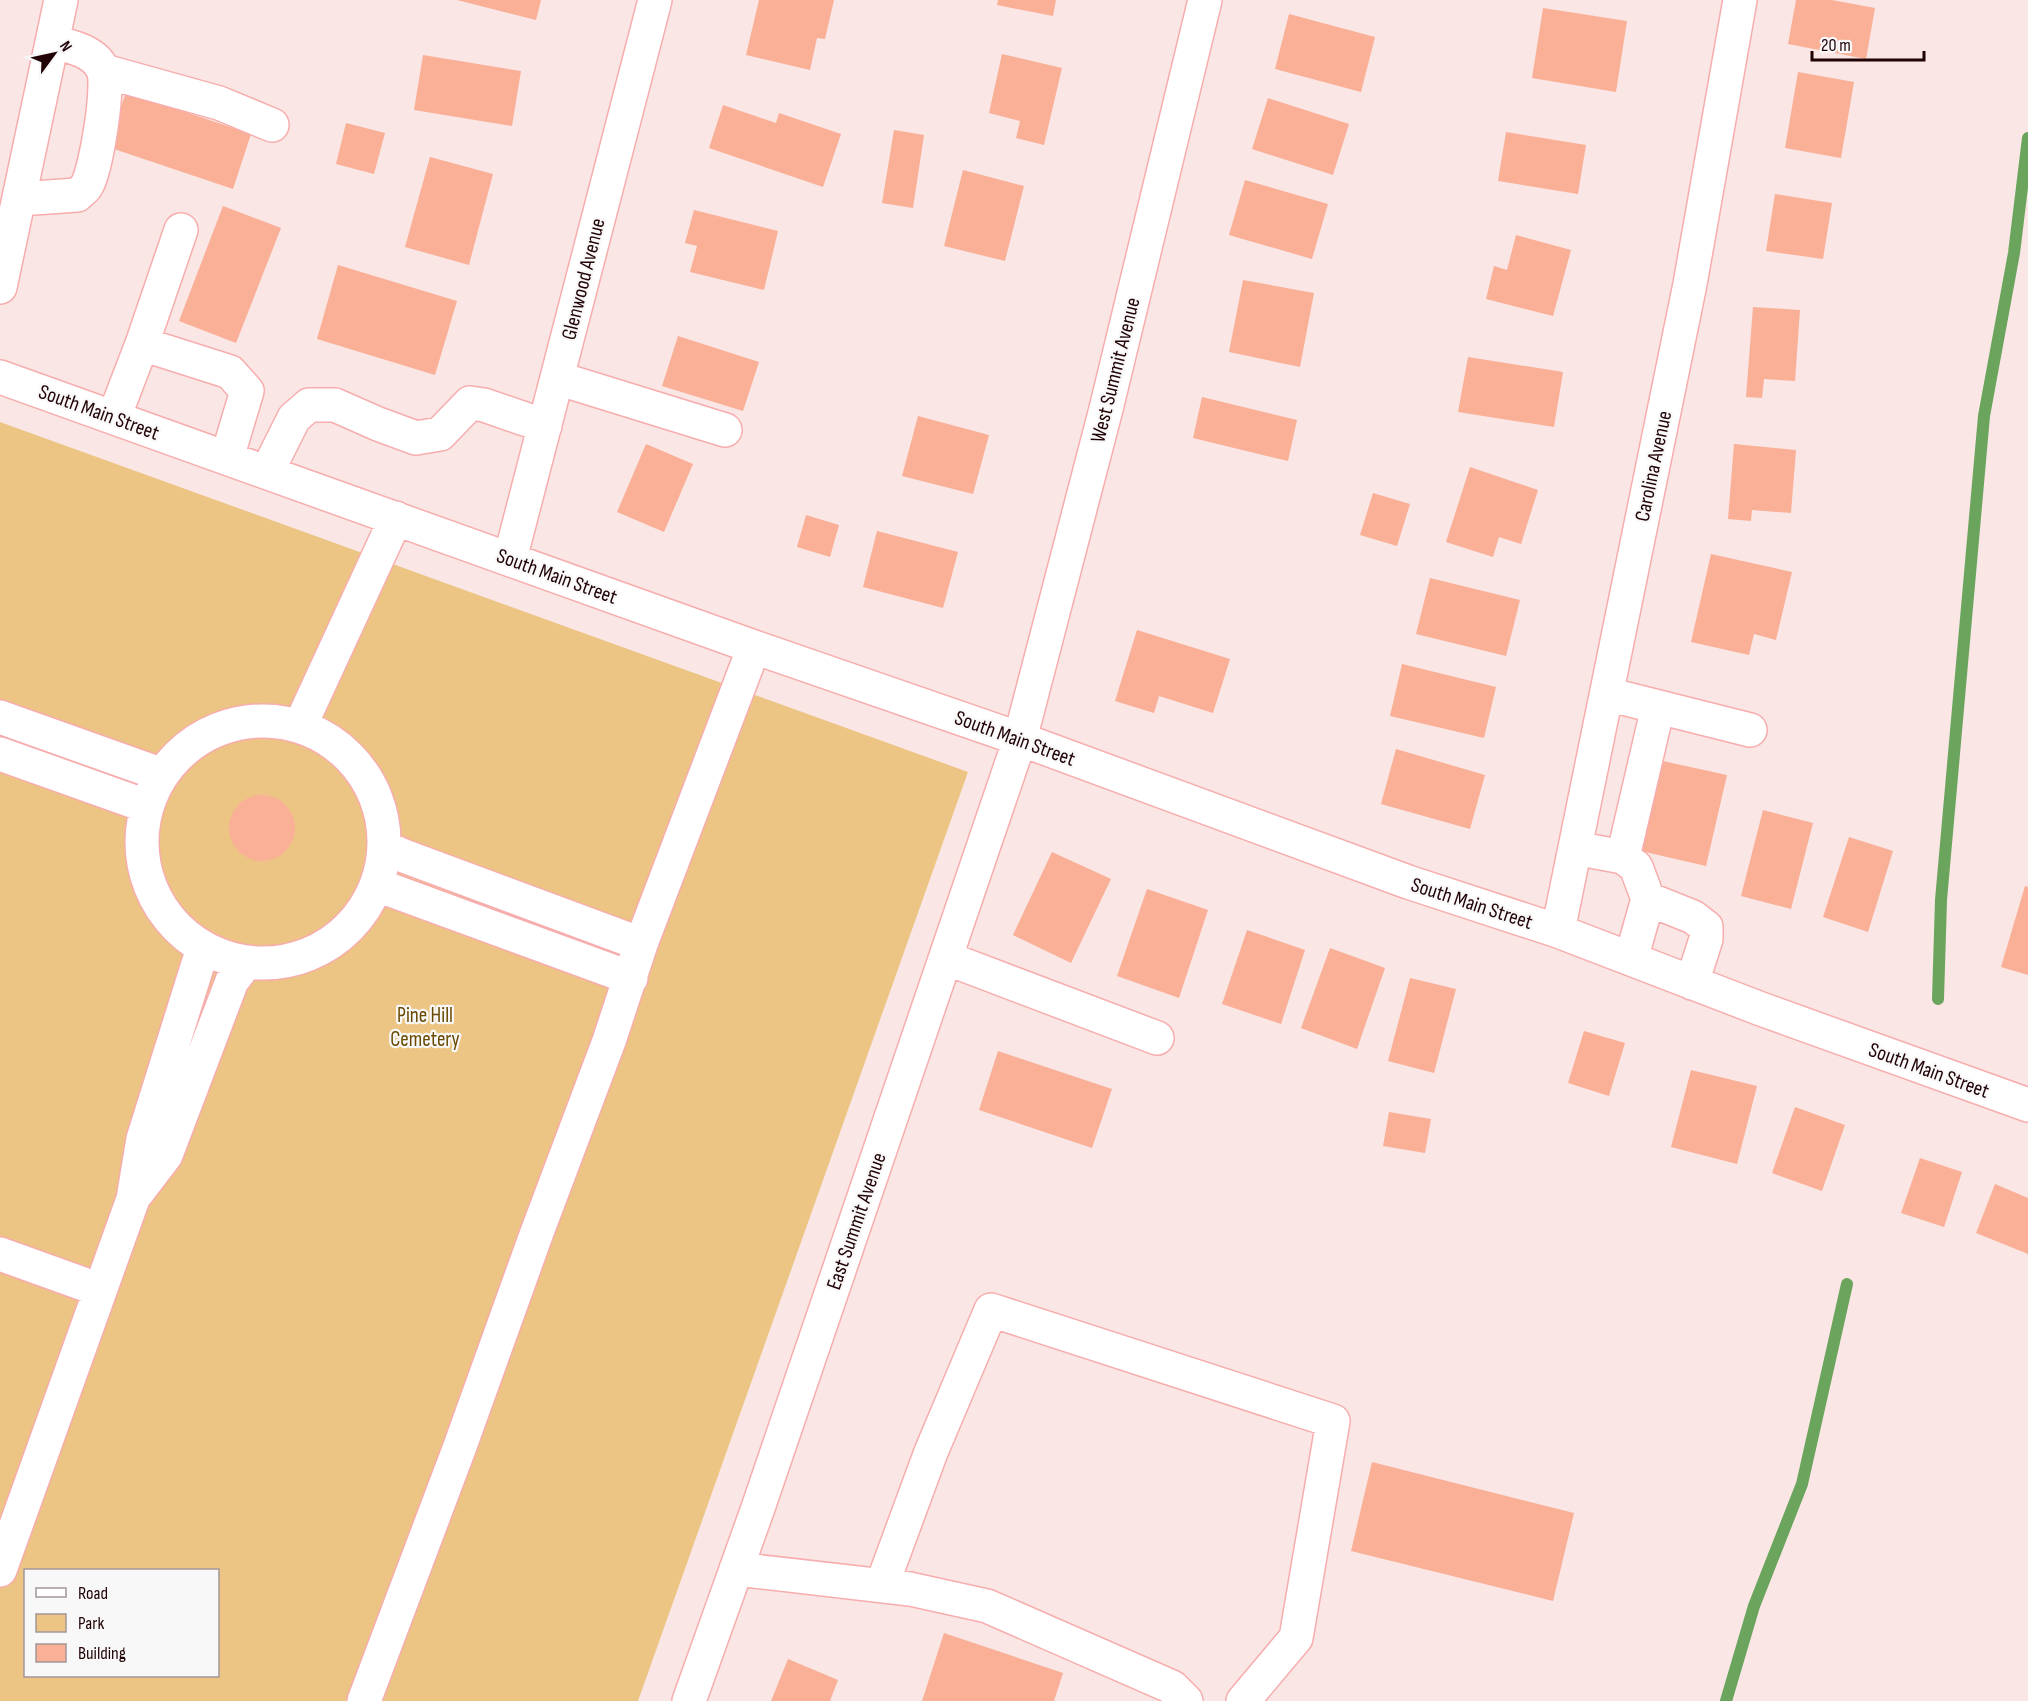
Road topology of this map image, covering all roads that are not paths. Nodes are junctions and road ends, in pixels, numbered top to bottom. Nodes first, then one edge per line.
1 (61, 0) edge
2 (655, 0) edge
3 (1204, 0) edge
4 (1740, 0) edge
5 (52, 42) junction
6 (104, 71) junction
7 (272, 125) dead end
8 (20, 192) junction
9 (181, 230) dead end
10 (0, 287) edge
11 (142, 344) junction
12 (0, 377) edge
13 (557, 378) junction
14 (114, 417) junction
15 (544, 426) junction
16 (725, 430) dead end
17 (227, 458) junction
18 (267, 472) junction
19 (396, 518) junction
20 (510, 559) junction
21 (754, 647) junction
22 (1607, 694) junction
23 (1658, 707) junction
24 (0, 717) edge
25 (300, 726) junction
26 (1750, 730) dead end
27 (1020, 739) junction
28 (0, 754) edge
29 (160, 774) junction
30 (146, 806) junction
31 (384, 847) junction
32 (1575, 848) junction
33 (1623, 857) junction
34 (377, 885) junction
35 (1648, 899) junction
36 (1558, 931) junction
37 (641, 944) junction
38 (203, 948) junction
39 (946, 958) junction
40 (1631, 959) junction
41 (246, 963) junction
42 (631, 978) junction
43 (1692, 982) junction
44 (1157, 1038) dead end
45 (2028, 1105) edge
46 (133, 1199) junction
47 (0, 1254) edge
48 (100, 1290) junction
49 (736, 1569) junction
50 (0, 1570) edge
51 (882, 1585) junction
52 (364, 1701) edge
53 (689, 1701) edge
54 (1186, 1701) edge
55 (1243, 1701) edge

1 - 5 street
2 - 13 street, Glenwood Avenue
3 - 27 street, West Summit Avenue
4 - 22 street, Carolina Avenue
5 - 6 street
5 - 8 street
6 - 7 street
6 - 8 street
8 - 10 street
9 - 11 street
11 - 14 street
11 - 17 street
12 - 14 street, South Main Street
13 - 15 street, Glenwood Avenue
13 - 16 street
14 - 17 street, South Main Street
15 - 18 street
15 - 20 street, Glenwood Avenue
17 - 18 street, South Main Street
18 - 19 street, South Main Street
19 - 20 street, South Main Street
19 - 25 street
20 - 21 street, South Main Street
21 - 27 street, South Main Street
21 - 37 street
22 - 23 street
22 - 32 street, Carolina Avenue
23 - 26 street
23 - 33 street
24 - 29 street
25 - 29 street
25 - 31 street
27 - 36 street, South Main Street
27 - 39 street, East Summit Avenue
28 - 30 street
29 - 30 street
30 - 38 street
31 - 34 street
31 - 37 street
32 - 33 street
32 - 36 street, Carolina Avenue
33 - 35 street
34 - 41 street
34 - 42 street
35 - 40 street
35 - 43 street
36 - 40 street, South Main Street
37 - 42 street
38 - 41 street
38 - 46 street
39 - 44 street
39 - 49 street, East Summit Avenue
40 - 43 street, South Main Street
41 - 46 street
42 - 52 street
43 - 45 street, South Main Street
46 - 48 street
47 - 48 street
48 - 50 street
49 - 51 street
49 - 53 street, East Summit Avenue
51 - 54 street
51 - 55 street

